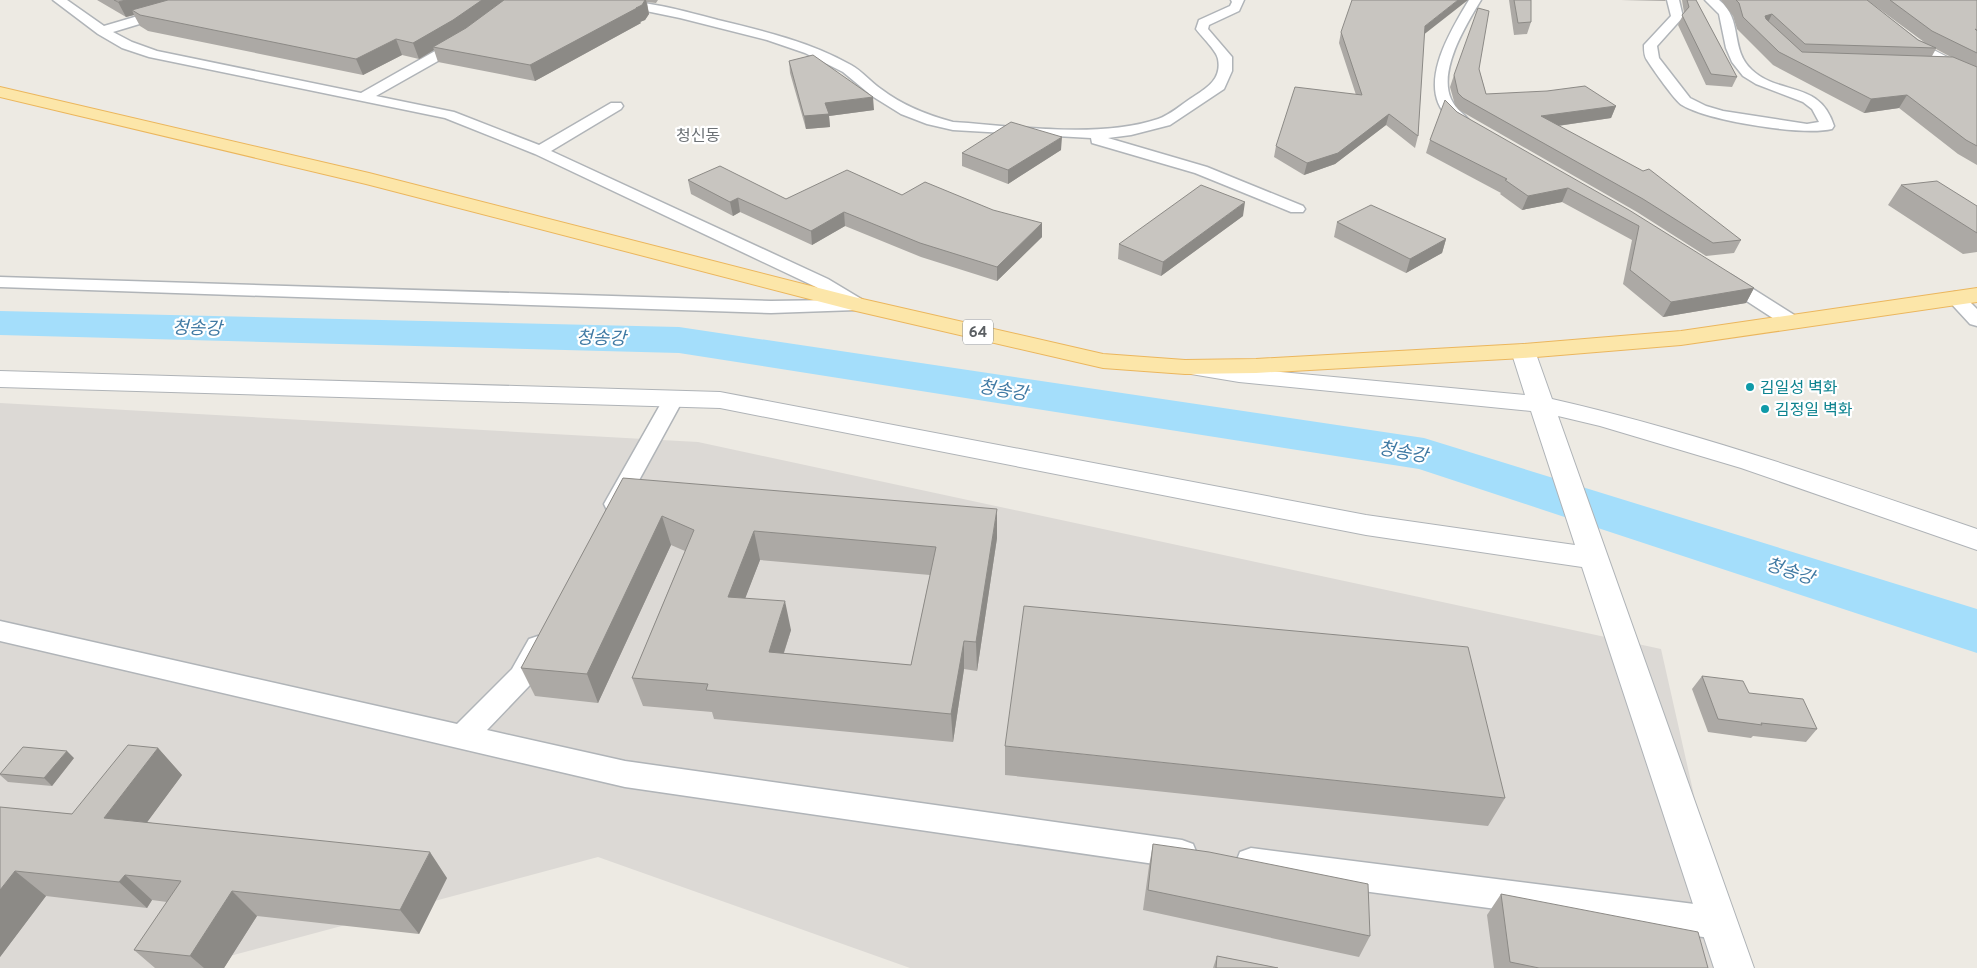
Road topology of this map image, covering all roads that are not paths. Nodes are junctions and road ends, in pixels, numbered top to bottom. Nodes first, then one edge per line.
1 (58, 0) edge
2 (205, 0) edge
3 (612, 0) edge
4 (1237, 0) edge
5 (1475, 0) edge
6 (1673, 0) edge
7 (1711, 0) edge
8 (1854, 0) edge
9 (102, 31) junction
10 (472, 34) edge
11 (1977, 78) edge
12 (0, 92) edge
13 (364, 98) junction
14 (616, 106) dead end
15 (1475, 129) edge
16 (1074, 134) junction
17 (540, 151) junction
18 (1297, 209) dead end
19 (1711, 270) edge
20 (0, 282) edge
21 (1977, 295) edge
22 (1956, 298) junction
23 (856, 304) junction
24 (1977, 320) edge
25 (1792, 322) junction
26 (1523, 351) junction
27 (1184, 367) junction
28 (0, 379) edge
29 (674, 398) junction
30 (1545, 416) junction
31 (607, 520) edge
32 (1977, 540) edge
33 (1588, 544) junction
34 (549, 625) edge
35 (4, 636) edge
36 (462, 737) junction
37 (1718, 922) junction
38 (1734, 968) edge

1 - 9 street
2 - 9 street
3 - 16 street
4 - 16 street
5 - 15 street
6 - 7 street
8 - 11 street
9 - 13 street
10 - 13 street
12 - 23 main road, 64
13 - 17 street
14 - 17 street
16 - 18 street
17 - 23 street
19 - 25 street
20 - 23 street
21 - 22 main road, 64
22 - 24 street
22 - 25 main road, 64
23 - 27 main road, 64
25 - 26 main road, 64
26 - 27 main road, 64
26 - 30 street
27 - 30 street
28 - 29 street
29 - 31 street
29 - 33 street
30 - 32 street
30 - 33 street
33 - 37 street
34 - 36 street
35 - 36 street
36 - 37 street
37 - 38 street

